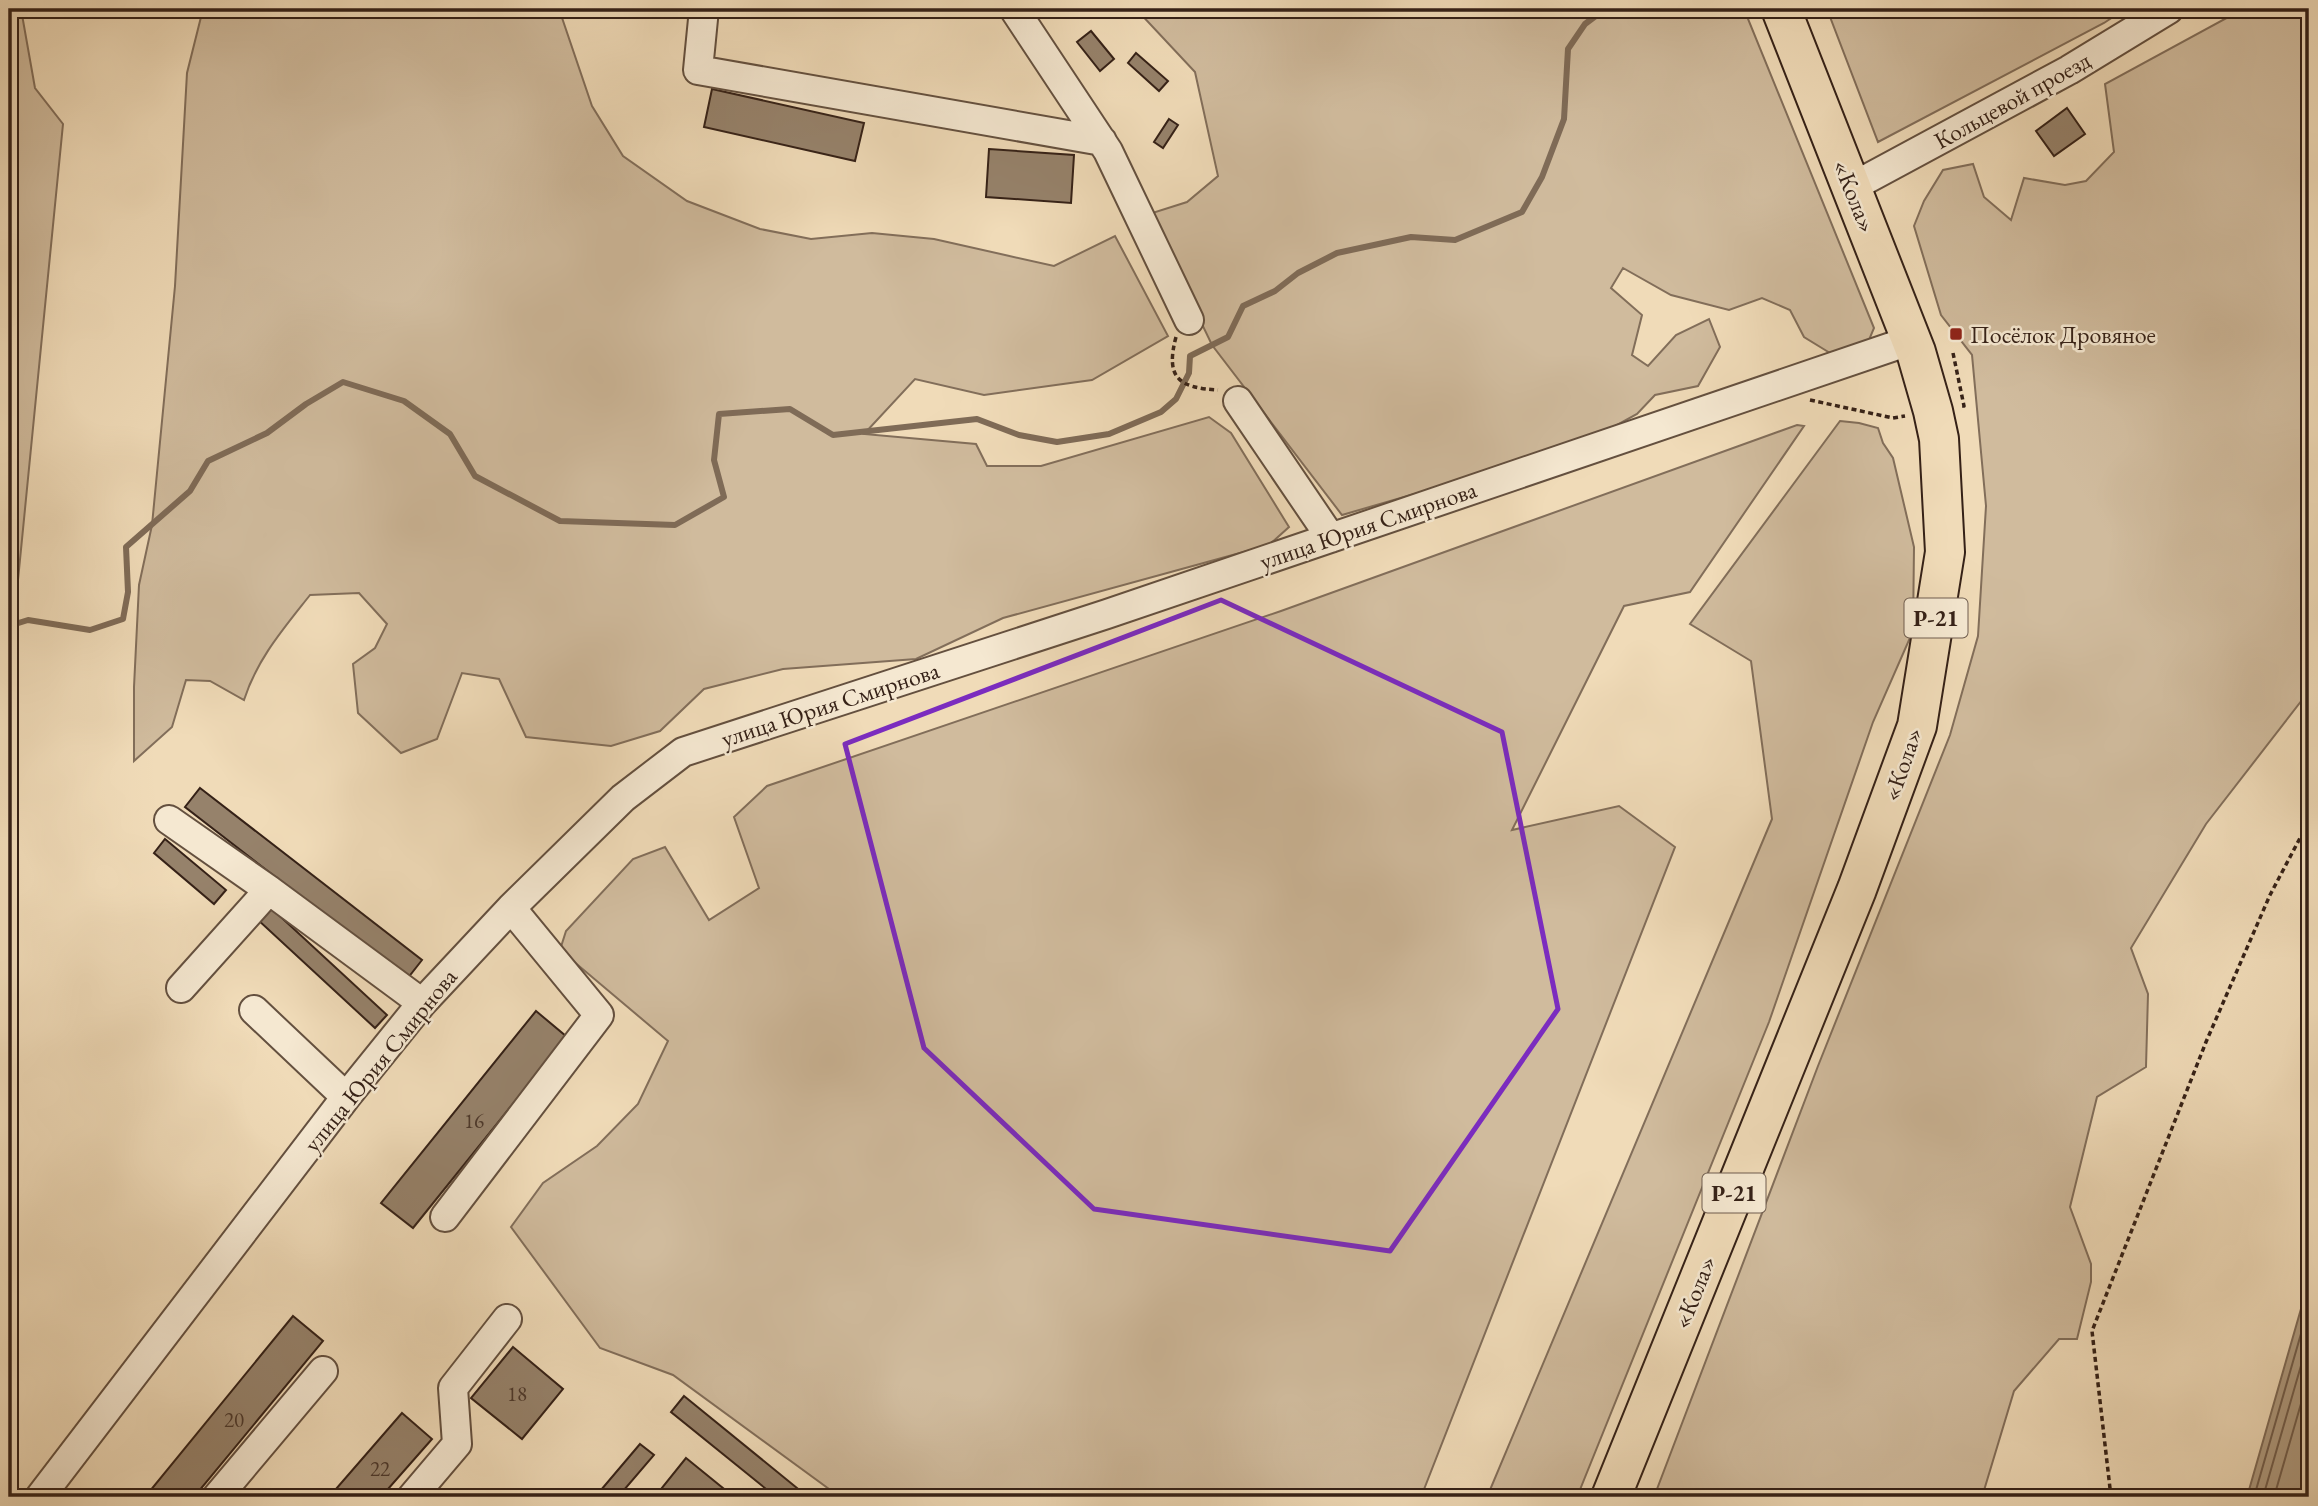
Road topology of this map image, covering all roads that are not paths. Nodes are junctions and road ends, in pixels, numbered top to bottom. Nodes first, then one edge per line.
1 (704, 9) edge
2 (1014, 9) edge
3 (1781, 9) edge
4 (2169, 9) edge
5 (1102, 141) junction
6 (1852, 187) junction
7 (1189, 320) road end
8 (1912, 340) junction
9 (1238, 401) dead end
10 (1331, 537) junction
11 (169, 820) dead end
12 (269, 890) junction
13 (511, 908) junction
14 (181, 988) dead end
15 (422, 1003) junction
16 (254, 1010) dead end
17 (346, 1097) junction
18 (445, 1217) dead end
19 (507, 1319) dead end
20 (323, 1371) dead end
21 (40, 1497) edge
22 (217, 1497) edge
23 (412, 1497) edge
24 (1611, 1497) edge

1 - 5 street
2 - 5 street
3 - 6 highway, «Кола» / Р-21
4 - 6 street, Кольцевой проезд
5 - 7 street
6 - 8 highway, «Кола» / Р-21
8 - 10 street, улица Юрия Смирнова
8 - 24 highway, «Кола» / Р-21
9 - 10 street
10 - 13 street, улица Юрия Смирнова
11 - 12 street
12 - 14 street
12 - 15 street
13 - 15 street, улица Юрия Смирнова
13 - 18 street
15 - 17 street, улица Юрия Смирнова
16 - 17 street
17 - 21 street, улица Юрия Смирнова
19 - 23 street
20 - 22 street

